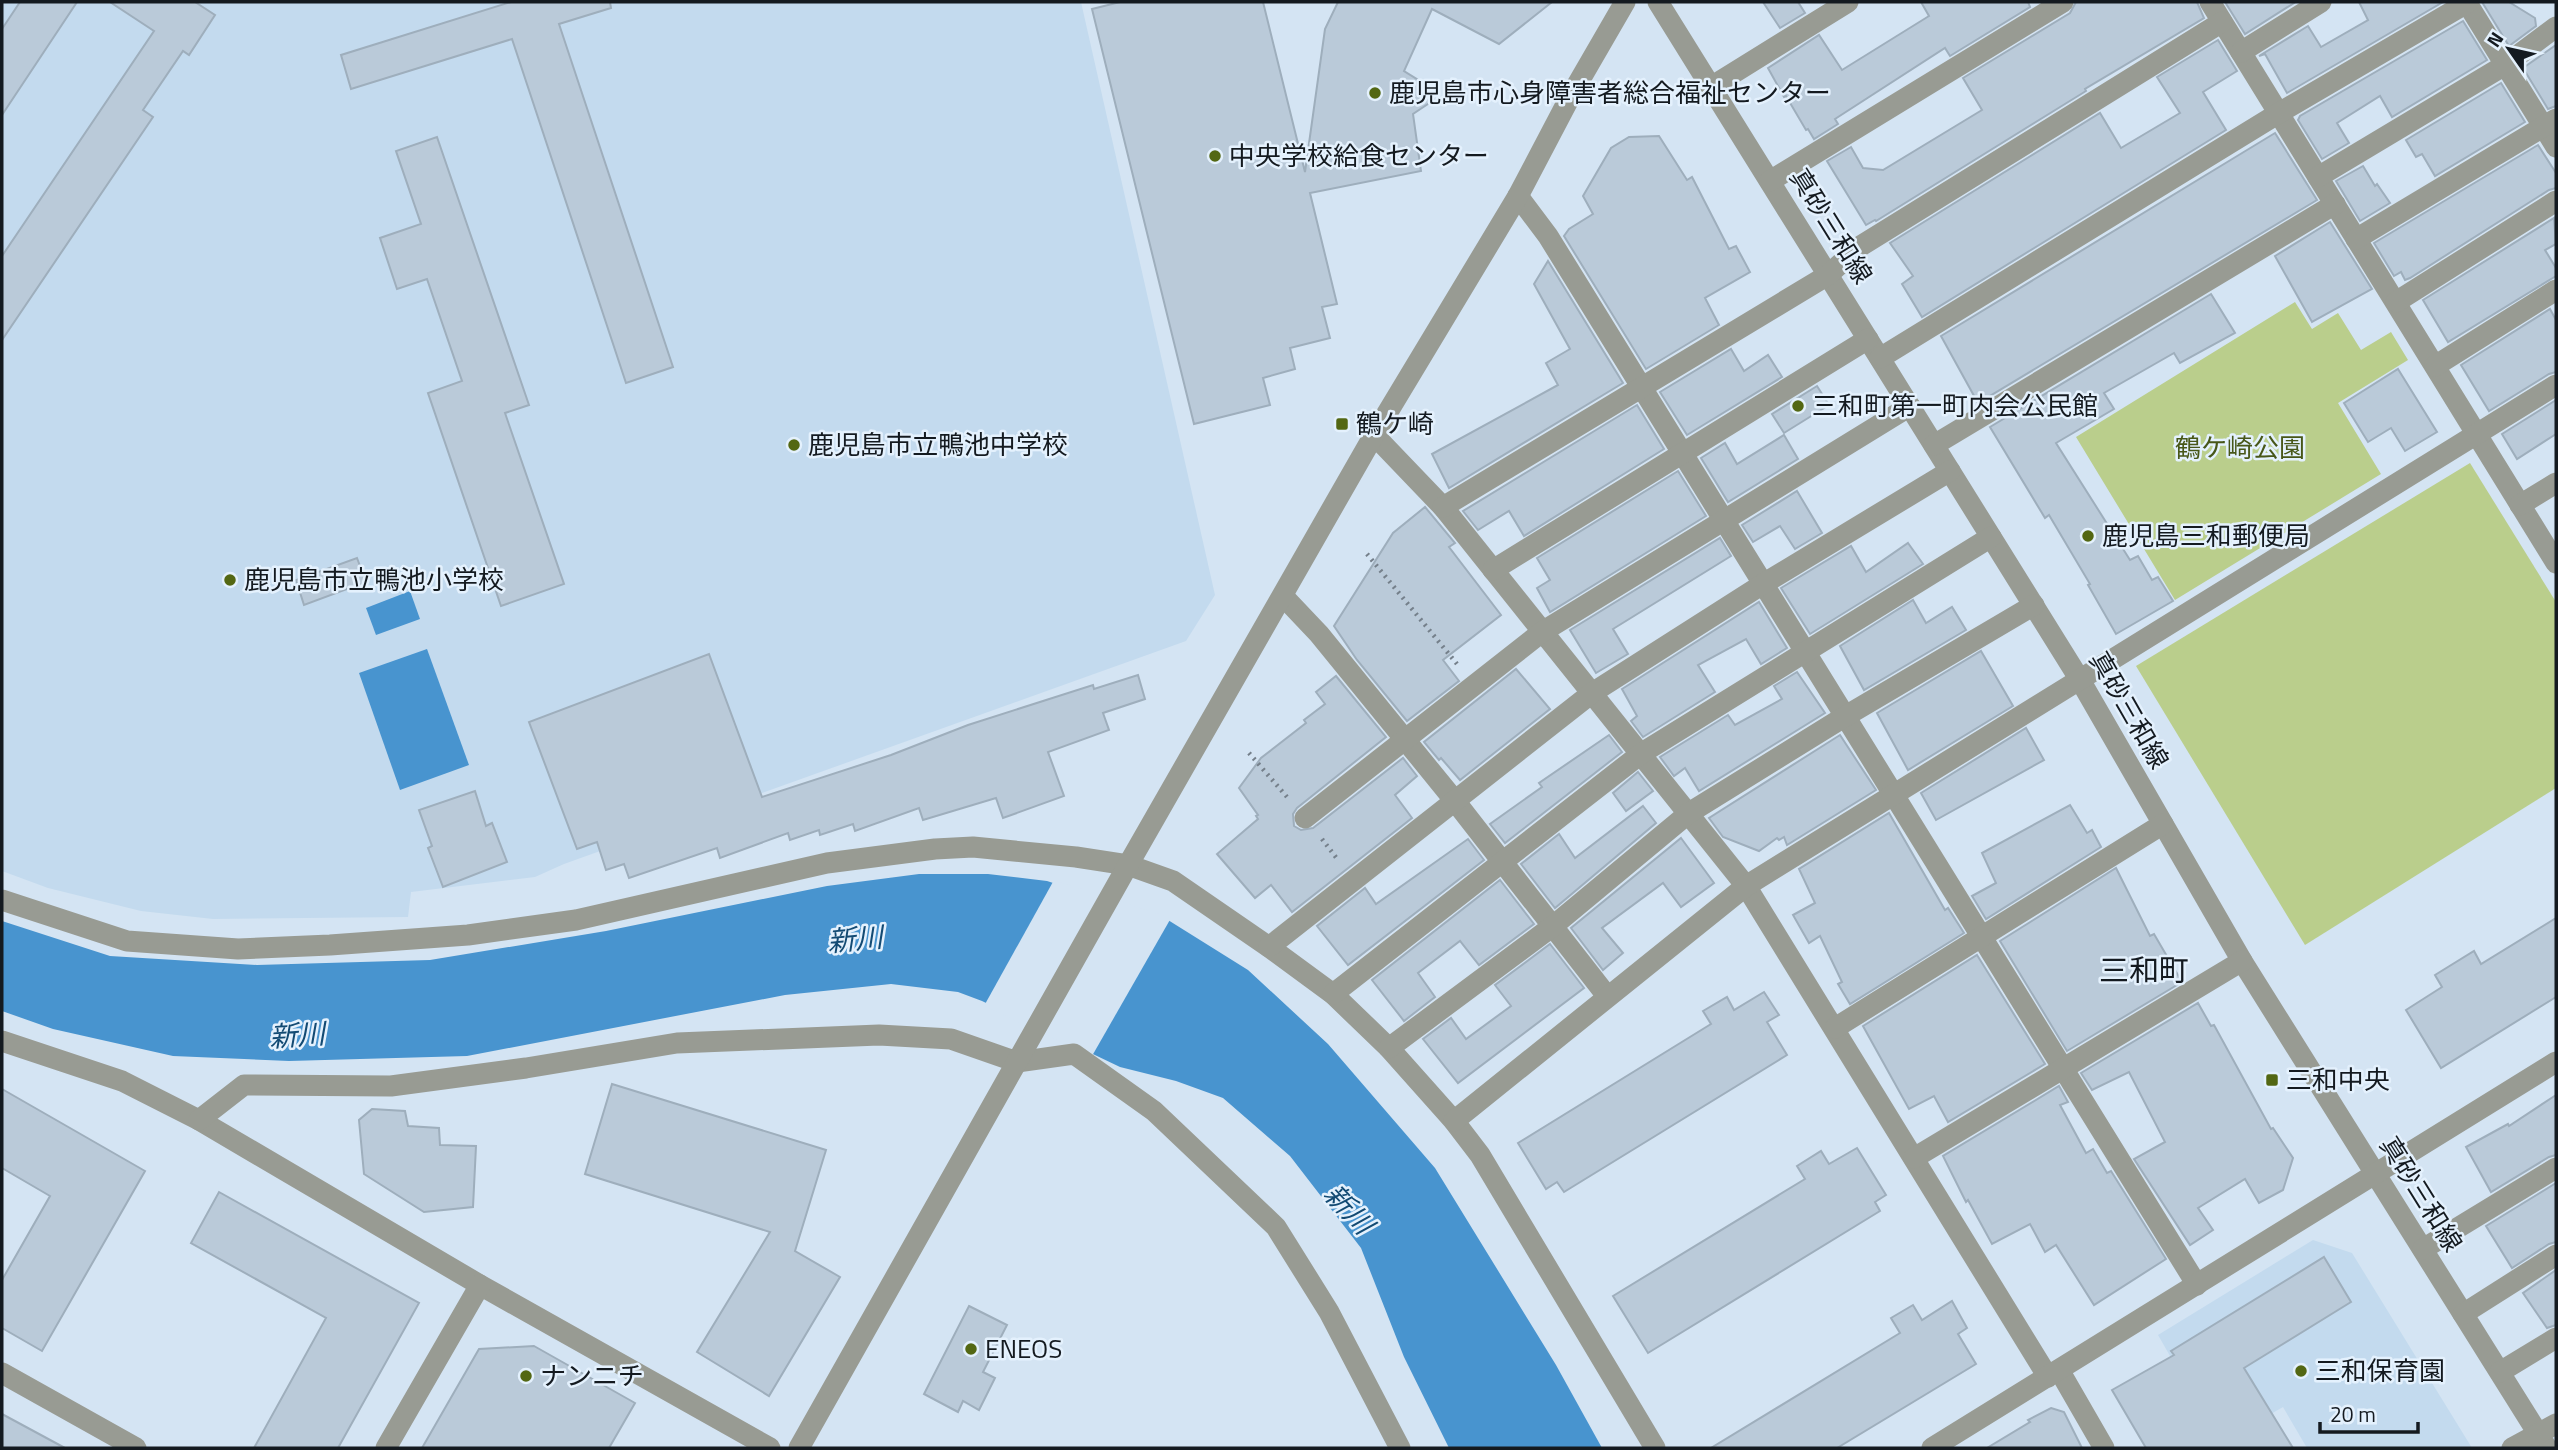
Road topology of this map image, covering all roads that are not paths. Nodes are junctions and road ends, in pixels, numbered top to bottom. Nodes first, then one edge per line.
1 (1625, 2) edge
2 (1658, 2) edge
3 (1848, 2) edge
4 (2063, 2) edge
5 (2210, 2) edge
6 (2321, 2) edge
7 (2467, 3) edge
8 (2222, 22) junction
9 (2556, 27) edge
10 (2241, 52) junction
11 (2505, 65) junction
12 (1711, 87) junction
13 (2279, 113) junction
14 (2550, 123) edge
15 (2556, 147) edge
16 (2318, 177) junction
17 (1770, 181) junction
18 (1518, 196) junction
19 (2556, 201) edge
20 (2335, 204) junction
21 (2356, 239) junction
22 (1828, 275) junction
23 (2556, 290) edge
24 (2396, 302) junction
25 (1868, 340) junction
26 (1880, 358) junction
27 (2435, 366) junction
28 (2556, 385) edge
29 (1642, 388) junction
30 (1910, 406) junction
31 (2476, 434) junction
32 (1374, 435) junction
33 (1934, 445) junction
34 (1683, 455) junction
35 (1950, 471) junction
36 (2556, 483) edge
37 (2521, 505) junction
38 (1443, 507) junction
39 (1724, 520) junction
40 (1992, 537) junction
41 (2556, 564) edge
42 (1493, 570) junction
43 (1763, 584) junction
44 (1283, 596) junction
45 (2034, 605) junction
46 (1542, 632) junction
47 (1805, 653) junction
48 (2080, 680) junction
49 (1592, 693) junction
50 (1844, 717) junction
51 (1405, 739) junction
52 (1642, 753) junction
53 (1893, 795) junction
54 (1455, 800) junction
55 (1689, 813) junction
56 (1305, 818) dead end
57 (2163, 824) junction
58 (1503, 862) junction
59 (1128, 865) junction
60 (1746, 886) junction
61 (2, 900) edge
62 (1553, 926) junction
63 (1980, 938) junction
64 (1269, 947) junction
65 (2242, 961) junction
66 (1333, 994) junction
67 (1607, 996) junction
68 (1835, 1028) junction
69 (2, 1041) edge
70 (1389, 1048) junction
71 (1017, 1062) junction
72 (2556, 1062) edge
73 (2062, 1069) junction
74 (199, 1120) junction
75 (1454, 1121) junction
76 (1914, 1158) junction
77 (2556, 1168) edge
78 (2375, 1174) junction
79 (2423, 1249) junction
80 (2556, 1255) edge
81 (480, 1284) junction
82 (2197, 1284) junction
83 (2463, 1314) junction
84 (2556, 1338) edge
85 (2, 1373) edge
86 (2053, 1373) junction
87 (2500, 1373) junction
88 (2547, 1435) edge
89 (136, 1448) edge
90 (386, 1448) edge
91 (770, 1448) edge
92 (799, 1448) edge
93 (1400, 1448) edge
94 (1655, 1448) edge
95 (1932, 1448) edge
96 (2104, 1448) edge
97 (2512, 1448) edge

1 - 18 street
2 - 12 street, 真砂三和線
3 - 12 street
4 - 17 street
5 - 8 street
6 - 10 street
7 - 11 street
7 - 13 street
8 - 10 street
8 - 22 street
9 - 11 street
10 - 13 street
11 - 14 street
11 - 16 street
12 - 17 street, 真砂三和線
13 - 16 street
13 - 26 street
14 - 15 street
14 - 21 street
16 - 20 street
17 - 22 street, 真砂三和線
18 - 29 street
18 - 32 street
19 - 24 street
20 - 21 street
20 - 33 street
21 - 24 street
22 - 25 street, 真砂三和線
22 - 29 street
23 - 27 street
24 - 27 street
25 - 26 street, 真砂三和線
25 - 34 street
26 - 30 street, 真砂三和線
27 - 31 street
28 - 31 street
29 - 34 street
29 - 38 street
30 - 33 street, 真砂三和線
30 - 39 street
31 - 37 street
31 - 48 street
32 - 38 street
32 - 44 street
33 - 35 street, 真砂三和線
34 - 39 street
34 - 42 street
35 - 40 street, 真砂三和線
35 - 43 street
36 - 37 street
37 - 41 street
38 - 42 street
39 - 43 street
39 - 46 street
40 - 45 street, 真砂三和線
40 - 47 street
42 - 46 street
43 - 47 street
43 - 49 street
44 - 51 street
44 - 59 street
45 - 48 street, 真砂三和線
45 - 50 street
46 - 49 street
46 - 51 street
47 - 50 street
47 - 52 street
48 - 53 street
48 - 57 street, 真砂三和線
49 - 52 street
49 - 54 street
50 - 53 street
50 - 55 street
51 - 54 street
51 - 56 street
52 - 55 street
52 - 58 street
53 - 60 street
53 - 63 street
54 - 58 street
54 - 64 street
55 - 60 street
55 - 62 street
57 - 63 street
57 - 65 street, 真砂三和線
58 - 62 street
58 - 66 street
59 - 61 street
59 - 64 street
59 - 71 street
60 - 67 street
60 - 68 street
62 - 67 street
62 - 70 street
63 - 68 street
63 - 73 street
64 - 66 street
65 - 73 street
65 - 78 street, 真砂三和線
66 - 70 street
67 - 75 street
68 - 76 street
69 - 74 street
70 - 75 street
71 - 74 street
71 - 92 street
71 - 93 street
72 - 78 street
73 - 76 street
73 - 82 street
74 - 81 street
75 - 94 street
76 - 86 street
77 - 79 street
78 - 79 street, 真砂三和線
78 - 82 street
79 - 83 street, 真砂三和線
80 - 83 street
81 - 90 street
81 - 91 street
82 - 86 street
83 - 87 street, 真砂三和線
84 - 87 street
85 - 89 street
86 - 95 street
86 - 96 street
87 - 88 street, 真砂三和線
88 - 97 street

